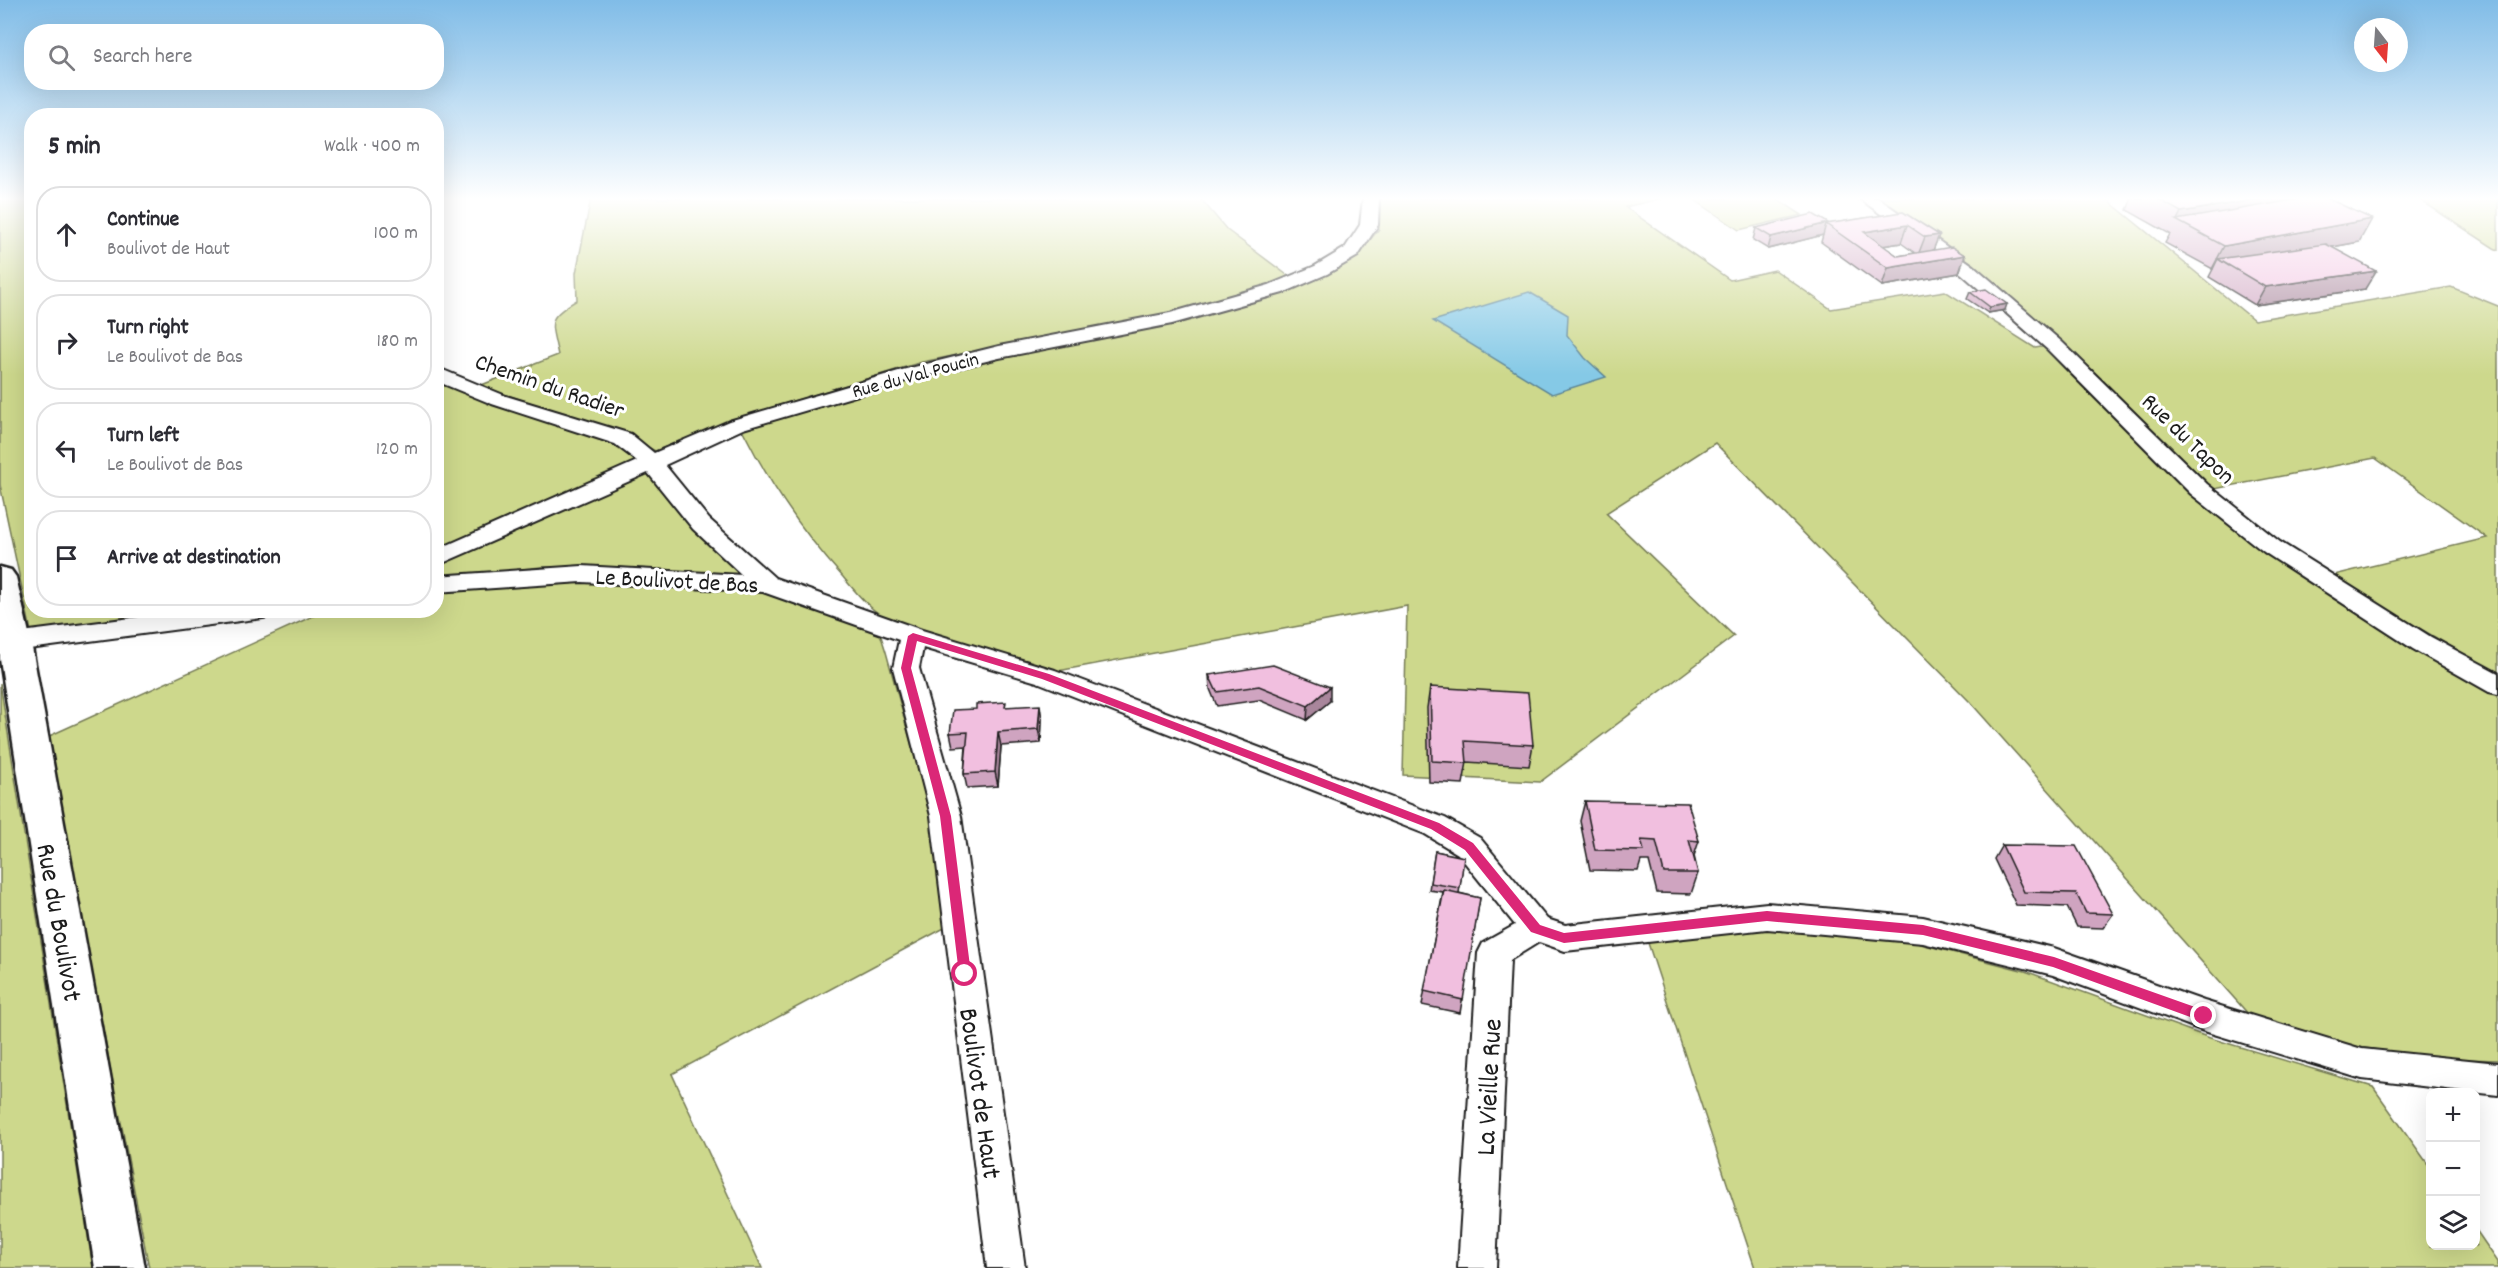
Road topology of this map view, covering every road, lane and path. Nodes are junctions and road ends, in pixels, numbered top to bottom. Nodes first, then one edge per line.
1 (1343, 257) edge
2 (1950, 257) edge
3 (444, 376) edge
4 (651, 462) junction
5 (444, 555) edge
6 (0, 577) edge
7 (444, 583) edge
8 (766, 584) junction
9 (196, 618) edge
10 (913, 636) junction
11 (7, 645) edge
12 (2498, 685) edge
13 (1536, 928) junction
14 (2498, 1079) edge
15 (120, 1268) edge
16 (1006, 1268) edge
17 (1477, 1268) edge

1 - 4 street, Rue du Val Poucin
2 - 12 street, Rue du Tapon
3 - 4 street, Chemin du Radier
4 - 5 street, Rue du Val Poucin
4 - 8 street, Chemin du Radier
6 - 11 street, Rue du Boulivot
7 - 8 street, Le Boulivot de Bas
8 - 10 street, Le Boulivot de Bas
9 - 11 street
10 - 13 street, Le Boulivot de Bas
10 - 16 street, Boulivot de Haut
11 - 15 street, Rue du Boulivot
13 - 14 street
13 - 17 street, La Vieille Rue

